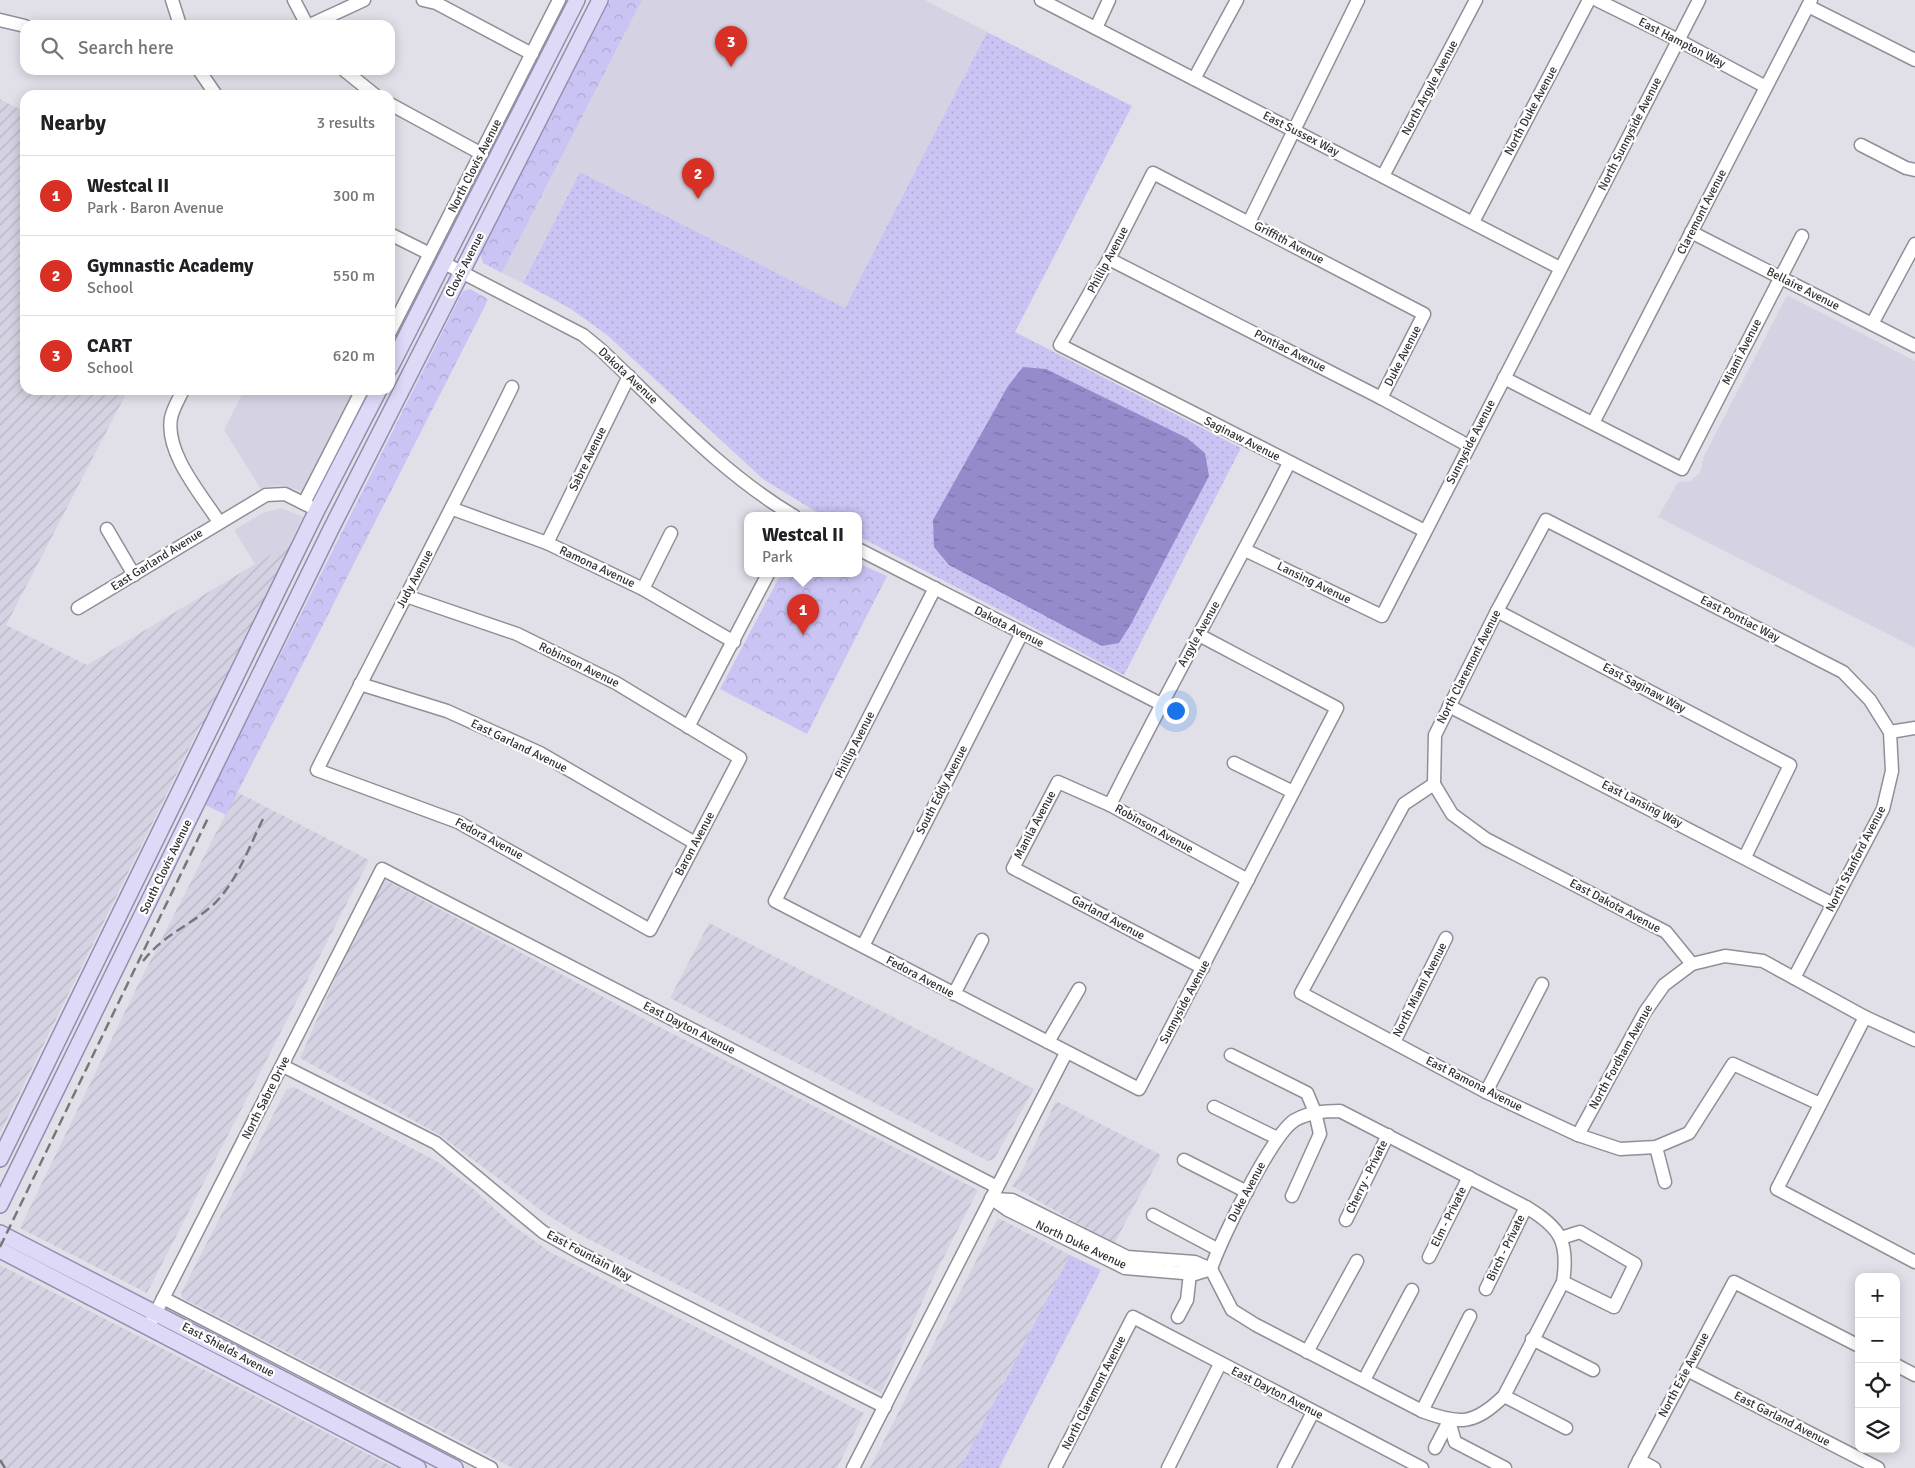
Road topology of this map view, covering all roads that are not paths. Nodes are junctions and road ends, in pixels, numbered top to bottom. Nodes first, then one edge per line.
1 (172, 0) edge
2 (294, 0) edge
3 (364, 0) edge
4 (423, 0) edge
5 (559, 0) edge
6 (578, 0) edge
7 (600, 0) edge
8 (1041, 0) edge
9 (1109, 0) edge
10 (1237, 0) edge
11 (1358, 0) edge
12 (1476, 0) edge
13 (1589, 0) edge
14 (1597, 0) edge
15 (1699, 0) edge
16 (1809, 3) edge
17 (0, 20) edge
18 (178, 20) edge
19 (305, 20) edge
20 (319, 20) edge
21 (20, 25) edge
22 (1096, 28) junction
23 (1678, 40) junction
24 (532, 54) junction
25 (1915, 60) edge
26 (202, 75) edge
27 (350, 75) edge
28 (1194, 79) junction
29 (1766, 87) junction
30 (213, 90) edge
31 (369, 90) edge
32 (395, 107) edge
33 (1295, 131) junction
34 (1860, 145) dead end
35 (482, 154) junction
36 (1915, 170) edge
37 (1153, 173) joint
38 (1384, 176) junction
39 (1248, 222) junction
40 (1473, 222) junction
41 (1692, 232) junction
42 (395, 236) edge
43 (1802, 236) dead end
44 (1915, 244) edge
45 (428, 253) junction
46 (1109, 259) junction
47 (444, 263) junction
48 (1560, 268) junction
49 (462, 272) junction
50 (1781, 278) junction
51 (1424, 314) joint
52 (395, 322) edge
53 (1872, 324) junction
54 (1060, 345) joint
55 (1915, 346) edge
56 (395, 358) edge
57 (629, 376) junction
58 (1504, 378) junction
59 (512, 387) dead end
60 (181, 395) edge
61 (360, 395) edge
62 (375, 395) edge
63 (1381, 398) junction
64 (1593, 423) junction
65 (1469, 446) junction
66 (1289, 463) junction
67 (311, 507) junction
68 (452, 509) junction
69 (787, 512) edge
70 (1546, 520) joint
71 (219, 522) junction
72 (107, 529) dead end
73 (331, 530) joint
74 (1425, 532) junction
75 (671, 533) dead end
76 (547, 543) junction
77 (1245, 550) junction
78 (862, 552) edge
79 (134, 575) junction
80 (766, 577) edge
81 (935, 588) junction
82 (643, 589) junction
83 (406, 596) junction
84 (78, 608) dead end
85 (1497, 611) junction
86 (289, 616) junction
87 (1382, 616) joint
88 (261, 626) junction
89 (1022, 633) junction
90 (1198, 635) junction
91 (734, 642) junction
92 (360, 684) junction
93 (229, 690) junction
94 (247, 701) junction
95 (1161, 704) junction
96 (1449, 706) junction
97 (688, 727) junction
98 (1915, 728) edge
99 (1890, 732) junction
100 (740, 758) joint
101 (1234, 762) dead end
102 (317, 770) joint
103 (1058, 782) joint
104 (1434, 784) junction
105 (1293, 792) junction
106 (202, 793) junction
107 (1110, 805) junction
108 (695, 843) junction
109 (1745, 857) junction
110 (1013, 868) joint
111 (382, 869) joint
112 (1248, 880) junction
113 (774, 901) joint
114 (1833, 904) junction
115 (650, 930) joint
116 (1446, 938) dead end
117 (982, 940) dead end
118 (863, 946) junction
119 (1692, 964) junction
120 (1203, 968) junction
121 (1794, 978) junction
122 (1542, 984) dead end
123 (1079, 989) dead end
124 (954, 994) junction
125 (1865, 1017) junction
126 (1915, 1040) edge
127 (1048, 1042) junction
128 (1394, 1042) junction
129 (1066, 1053) junction
130 (1231, 1055) dead end
131 (283, 1066) junction
132 (1486, 1092) junction
133 (1820, 1104) junction
134 (1214, 1107) dead end
135 (1315, 1112) junction
136 (1388, 1135) junction
137 (1578, 1135) junction
138 (1277, 1138) junction
139 (1656, 1147) junction
140 (0, 1159) edge
141 (1184, 1160) dead end
142 (1469, 1177) junction
143 (1665, 1182) dead end
144 (1247, 1192) junction
145 (994, 1193) junction
146 (1292, 1196) dead end
147 (0, 1205) edge
148 (1526, 1207) junction
149 (1153, 1215) dead end
150 (1346, 1220) dead end
151 (0, 1233) edge
152 (1561, 1238) junction
153 (1217, 1249) junction
154 (0, 1250) edge
155 (1429, 1257) dead end
156 (1357, 1261) dead end
157 (1915, 1262) edge
158 (1191, 1268) junction
159 (1211, 1269) junction
160 (1563, 1282) junction
161 (1486, 1288) dead end
162 (1412, 1290) dead end
163 (159, 1305) junction
164 (1470, 1316) dead end
165 (1132, 1317) joint
166 (1178, 1317) dead end
167 (148, 1327) junction
168 (1532, 1339) junction
169 (1855, 1344) edge
170 (1307, 1352) junction
171 (1220, 1364) junction
172 (1900, 1367) edge
173 (1593, 1370) dead end
174 (1687, 1370) junction
175 (1915, 1375) edge
176 (1364, 1380) junction
177 (1504, 1396) junction
178 (885, 1406) junction
179 (1422, 1411) junction
180 (1313, 1412) junction
181 (1449, 1421) junction
182 (1566, 1428) dead end
183 (1435, 1448) dead end
184 (1399, 1456) junction
185 (427, 1461) edge
186 (1637, 1464) edge
187 (418, 1468) edge
188 (456, 1468) edge
189 (491, 1468) edge
190 (853, 1468) edge
191 (1055, 1468) edge
192 (1168, 1468) edge
193 (1284, 1468) edge
194 (1393, 1468) edge
195 (1422, 1468) edge
196 (1505, 1468) edge
197 (1654, 1468) edge
198 (1878, 1468) edge

1 - 18 street
2 - 19 street
3 - 20 street
4 - 24 street
5 - 24 street, North Clovis Avenue
6 - 47 main road, Clovis Avenue
7 - 49 main road, Clovis Avenue
8 - 22 street, East Sussex Way
9 - 22 street
10 - 28 street
11 - 33 street
12 - 38 street, North Argyle Avenue
13 - 40 street, North Duke Avenue
14 - 23 street, East Hampton Way
15 - 23 street, North Sunnyside Avenue
16 - 25 street
16 - 29 street, Claremont Avenue
17 - 21 street
22 - 28 street, East Sussex Way
23 - 29 street, East Hampton Way
23 - 48 street, North Sunnyside Avenue
24 - 35 street, North Clovis Avenue
26 - 30 street
27 - 31 street
28 - 33 street, East Sussex Way
29 - 41 street, Claremont Avenue
32 - 35 street
33 - 38 street, East Sussex Way
33 - 39 street
34 - 36 street
35 - 45 street, North Clovis Avenue
37 - 39 street, Griffith Avenue
37 - 46 street, Phillip Avenue
38 - 40 street, East Sussex Way
39 - 51 street, Griffith Avenue
40 - 48 street, East Sussex Way
41 - 50 street, Bellaire Avenue
41 - 64 street, Claremont Avenue
42 - 45 street
43 - 50 street, Miami Avenue
44 - 53 street
45 - 52 street, North Clovis Avenue
46 - 54 street, Phillip Avenue
46 - 63 street, Pontiac Avenue
47 - 49 street, Dakota Avenue
47 - 56 main road, Clovis Avenue
48 - 58 street, Sunnyside Avenue
49 - 57 street, Dakota Avenue
49 - 73 main road, Clovis Avenue
50 - 53 street, Bellaire Avenue
50 - 64 street, Miami Avenue
51 - 63 street, Duke Avenue
53 - 55 street, Bellaire Avenue
54 - 66 street, Saginaw Avenue
57 - 69 street, Dakota Avenue
57 - 76 street, Sabre Avenue
58 - 64 street
58 - 65 street, Sunnyside Avenue
59 - 68 street, Judy Avenue
60 - 71 street
61 - 67 street
62 - 67 main road
63 - 65 street, Pontiac Avenue
65 - 74 street, Sunnyside Avenue
66 - 74 street, Saginaw Avenue
66 - 77 street, Argyle Avenue
67 - 71 street, East Garland Avenue
67 - 86 main road
67 - 88 main road, South Clovis Avenue
68 - 76 street, Ramona Avenue
68 - 83 street, Judy Avenue
70 - 85 street, North Claremont Avenue
70 - 99 street, East Pontiac Way
71 - 79 street, East Garland Avenue
72 - 79 street
73 - 86 main road, South Clovis Avenue
74 - 87 street, Sunnyside Avenue
75 - 82 street
76 - 82 street, Ramona Avenue
77 - 87 street, Lansing Avenue
77 - 90 street, Argyle Avenue
78 - 81 street, Dakota Avenue
79 - 84 street, East Garland Avenue
80 - 91 street
81 - 89 street, Dakota Avenue
81 - 113 street, Phillip Avenue
82 - 91 street, Ramona Avenue
83 - 92 street, Judy Avenue
83 - 97 street, Robinson Avenue
85 - 96 street, North Claremont Avenue
85 - 109 street, East Saginaw Way
86 - 94 main road, South Clovis Avenue
88 - 93 main road, South Clovis Avenue
88 - 94 main road
89 - 95 street, Dakota Avenue
89 - 118 street, South Eddy Avenue
90 - 95 street, Argyle Avenue
90 - 105 street, Sunnyside Avenue
91 - 97 street
92 - 102 street, Judy Avenue
92 - 108 street, East Garland Avenue
93 - 106 main road
93 - 140 main road, South Clovis Avenue
94 - 106 main road, South Clovis Avenue
95 - 107 street, Argyle Avenue
96 - 104 street, North Claremont Avenue
96 - 109 street, East Lansing Way
97 - 100 street, Robinson Avenue
98 - 99 street
99 - 114 street, North Stanford Avenue
100 - 108 street, Baron Avenue
101 - 105 street
102 - 115 street, Fedora Avenue
103 - 107 street, Robinson Avenue
103 - 110 street, Manila Avenue
104 - 119 street, East Dakota Avenue
104 - 128 street, East Ramona Avenue
105 - 112 street, Sunnyside Avenue
106 - 147 main road, South Clovis Avenue
107 - 112 street, Robinson Avenue
108 - 115 street, Baron Avenue
109 - 114 street, East Lansing Way
110 - 120 street, Garland Avenue
111 - 131 street, North Sabre Drive
111 - 145 street, East Dayton Avenue
112 - 120 street, Sunnyside Avenue
113 - 118 street, Fedora Avenue
114 - 121 street, North Stanford Avenue
116 - 128 street, North Miami Avenue
117 - 124 street
118 - 124 street, Fedora Avenue
119 - 121 street
119 - 137 street, North Fordham Avenue
120 - 129 street, Sunnyside Avenue
121 - 125 street
122 - 132 street
123 - 127 street
124 - 127 street, Fedora Avenue
125 - 126 street
125 - 133 street
127 - 129 street, Fedora Avenue
128 - 132 street, East Ramona Avenue
129 - 145 street
130 - 135 street
131 - 163 street, North Sabre Drive
131 - 178 street, East Fountain Way
132 - 137 street, East Ramona Avenue
133 - 139 street, East Ramona Avenue
133 - 157 street
134 - 138 street
135 - 136 street, Duke Avenue
135 - 138 street, Duke Avenue
135 - 146 street
136 - 142 street, Duke Avenue
136 - 150 street, Cherry - Private
137 - 139 street, East Ramona Avenue
138 - 144 street, Duke Avenue
139 - 143 street
141 - 144 street
142 - 148 street, Duke Avenue
142 - 155 street, Elm - Private
144 - 153 street, Duke Avenue
145 - 158 street, North Duke Avenue
145 - 178 street
148 - 152 street, Duke Avenue
148 - 161 street, Birch - Private
149 - 153 street
151 - 163 main road, East Shields Avenue
152 - 160 street, Duke Avenue
152 - 160 street
153 - 159 street, Duke Avenue
154 - 167 main road, East Shields Avenue
156 - 170 street
158 - 159 street, North Duke Avenue
158 - 166 street
159 - 170 street, Duke Avenue
160 - 168 street, Duke Avenue
162 - 176 street
163 - 167 street, North Sabre Drive
163 - 185 main road, East Shields Avenue
163 - 189 street, East Shields Avenue
164 - 179 street
165 - 171 street, East Dayton Avenue
165 - 191 street, North Claremont Avenue
167 - 187 main road, East Shields Avenue
168 - 173 street
168 - 177 street, Duke Avenue
169 - 174 street, North Ezie Avenue
170 - 176 street, Duke Avenue
171 - 180 street, East Dayton Avenue
171 - 192 street
172 - 175 street
174 - 186 street, North Ezie Avenue
174 - 198 street, East Garland Avenue
176 - 179 street, Duke Avenue
177 - 181 street, Duke Avenue
177 - 182 street
178 - 190 street
179 - 181 street, Duke Avenue
180 - 184 street, East Dayton Avenue
180 - 193 street
181 - 183 street
181 - 196 street
184 - 194 street
184 - 195 street, East Dayton Avenue
185 - 188 main road, East Shields Avenue
186 - 197 street

